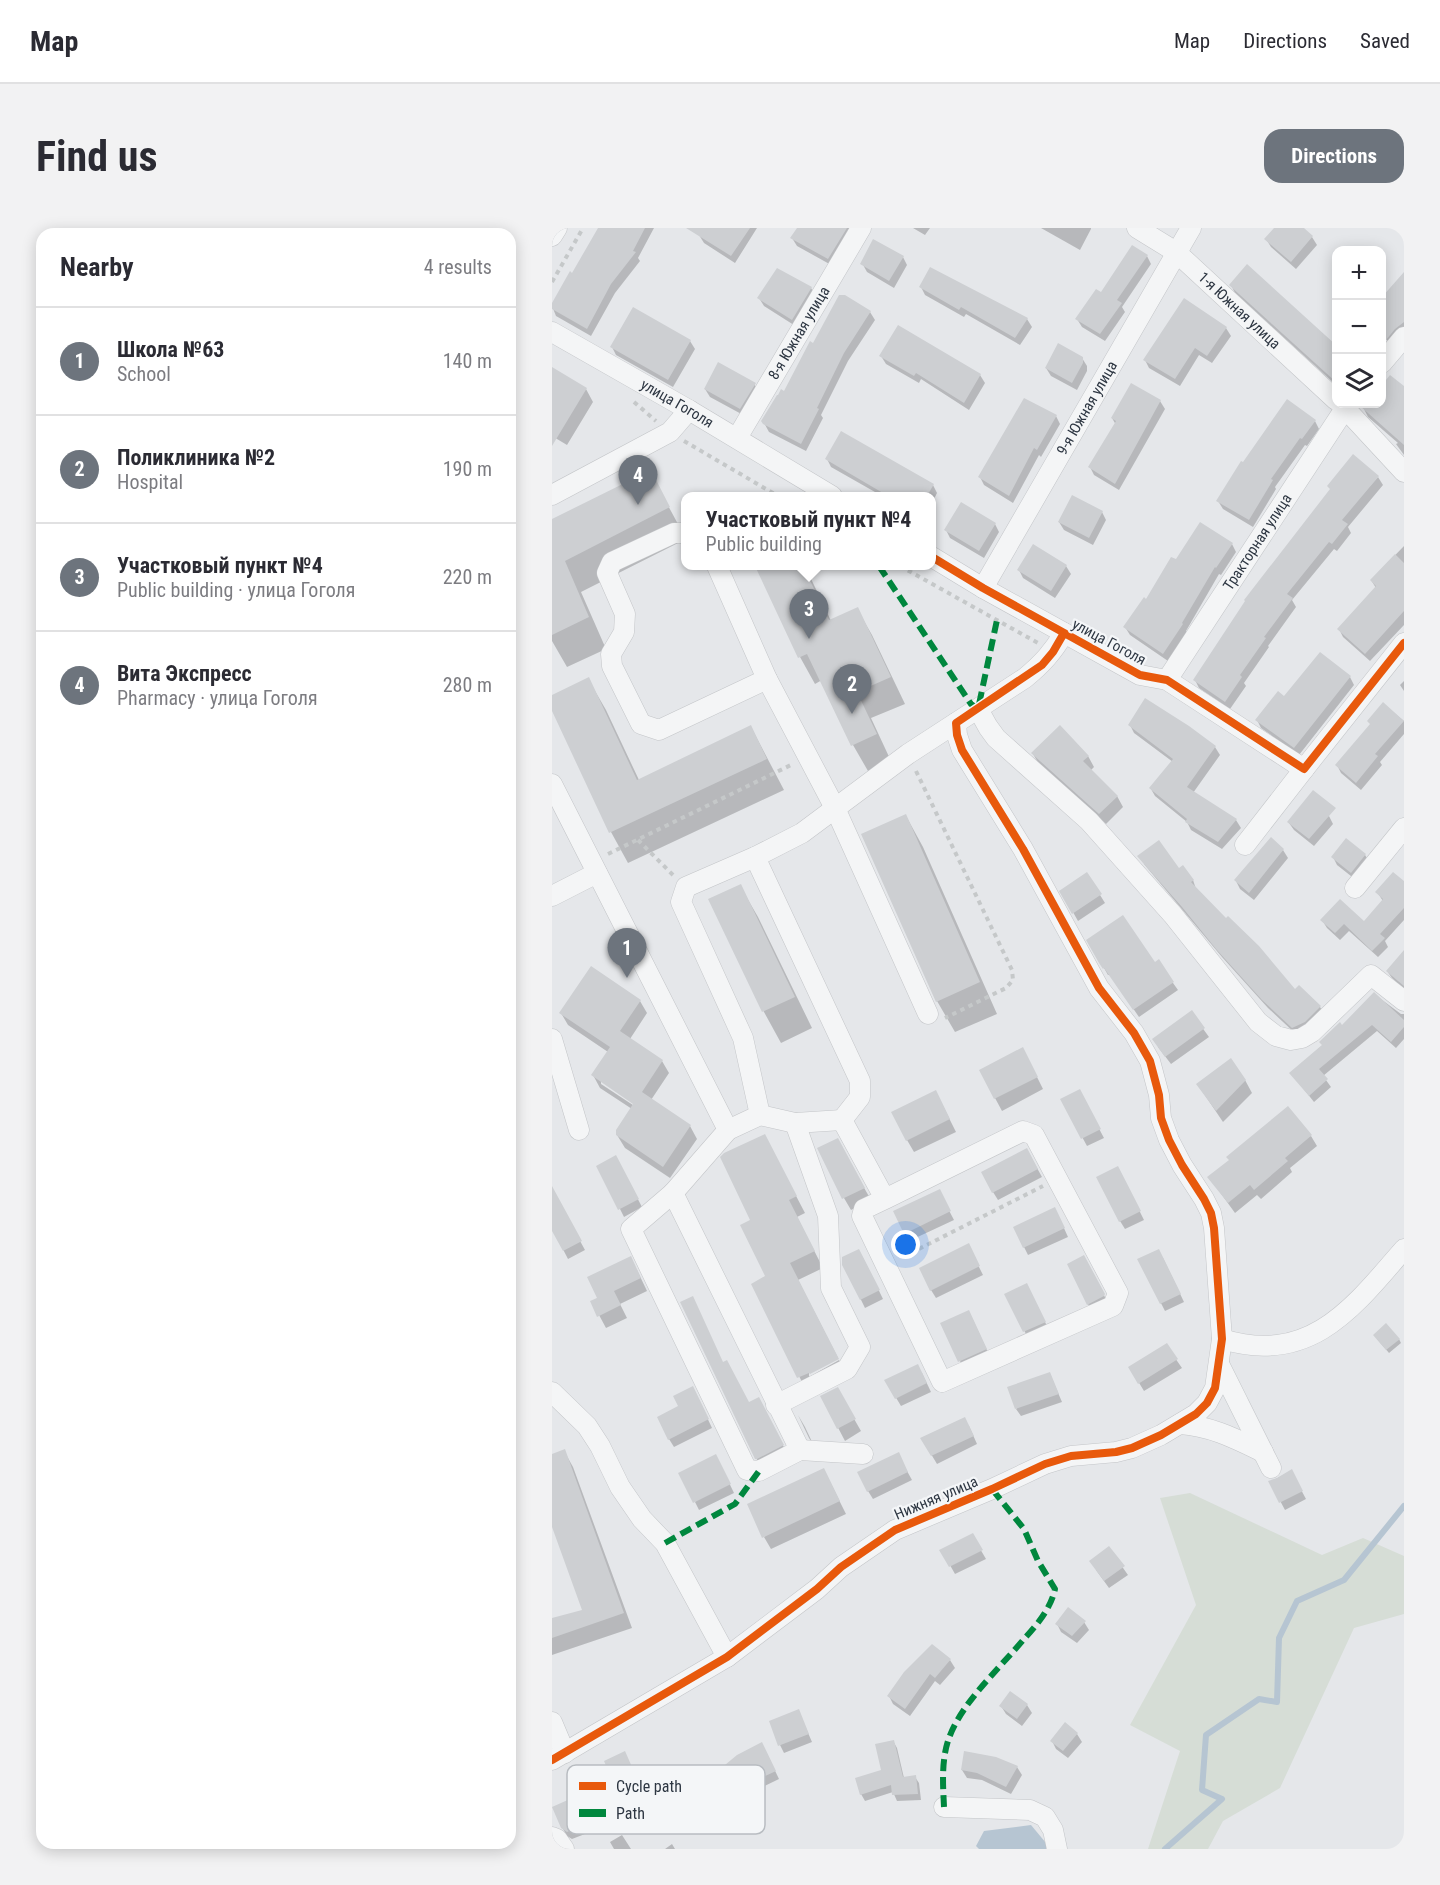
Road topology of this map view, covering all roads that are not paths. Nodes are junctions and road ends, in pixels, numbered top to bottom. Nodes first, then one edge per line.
1 (556, 228) edge
2 (861, 228) edge
3 (1137, 228) edge
4 (1191, 228) edge
5 (552, 236) edge
6 (1176, 252) junction
7 (552, 332) edge
8 (1404, 337) edge
9 (1386, 358) edge
10 (1332, 394) edge
11 (1339, 408) edge
12 (1346, 408) edge
13 (689, 410) junction
14 (737, 438) junction
15 (1404, 472) edge
16 (805, 490) edge
17 (552, 495) edge
18 (681, 533) edge
19 (936, 559) edge
20 (719, 570) edge
21 (983, 588) junction
22 (1064, 633) junction
23 (1404, 643) edge
24 (767, 679) junction
25 (1167, 680) junction
26 (978, 709) junction
27 (956, 723) junction
28 (1304, 769) junction
29 (553, 787) edge
30 (835, 808) junction
31 (1404, 828) edge
32 (1245, 845) dead end
33 (755, 857) junction
34 (594, 868) junction
35 (1355, 888) dead end
36 (552, 896) edge
37 (1404, 1001) edge
38 (928, 1014) road end
39 (552, 1039) edge
40 (760, 1115) junction
41 (842, 1120) junction
42 (795, 1123) junction
43 (579, 1130) dead end
44 (728, 1130) junction
45 (673, 1193) junction
46 (885, 1198) junction
47 (1404, 1249) edge
48 (1222, 1339) junction
49 (1219, 1364) junction
50 (552, 1392) edge
51 (776, 1405) junction
52 (1180, 1424) junction
53 (800, 1450) junction
54 (863, 1454) dead end
55 (727, 1657) junction
56 (552, 1722) edge
57 (559, 1756) edge
58 (944, 1807) dead end
59 (552, 1837) edge
60 (564, 1849) edge
61 (1057, 1849) edge

1 - 5 street
2 - 14 street, 8-я Южная улица
3 - 6 street, 1-я Южная улица
4 - 6 street, 9-я Южная улица
6 - 10 street, 1-я Южная улица
6 - 21 street, 9-я Южная улица
7 - 13 street, улица Гоголя
8 - 9 street
11 - 25 street, Тракторная улица
12 - 15 street, 1-я Южная улица
13 - 14 street, улица Гоголя
13 - 17 street
14 - 16 street, улица Гоголя
18 - 24 street
19 - 21 street, улица Гоголя
20 - 24 street
21 - 22 street, улица Гоголя
22 - 25 street, улица Гоголя
22 - 26 street
23 - 28 street
24 - 30 street
25 - 28 street, улица Гоголя
26 - 27 street
26 - 37 street
27 - 30 street
27 - 48 street, Нижняя улица
28 - 32 street
29 - 34 street
30 - 33 street
30 - 38 street
31 - 35 street
33 - 40 street
33 - 41 street
34 - 36 street
34 - 44 street
39 - 43 street
40 - 42 street
40 - 44 street
41 - 42 street
41 - 46 street
42 - 51 street
44 - 45 street
45 - 51 street
45 - 53 street
46 - 46 street
47 - 48 street
48 - 49 street, Нижняя улица
49 - 52 street, Нижняя улица
49 - 52 street
50 - 55 street
51 - 53 street
52 - 55 street, Нижняя улица
53 - 54 street
55 - 57 street, Нижняя улица
56 - 57 street
58 - 61 street
59 - 60 street

